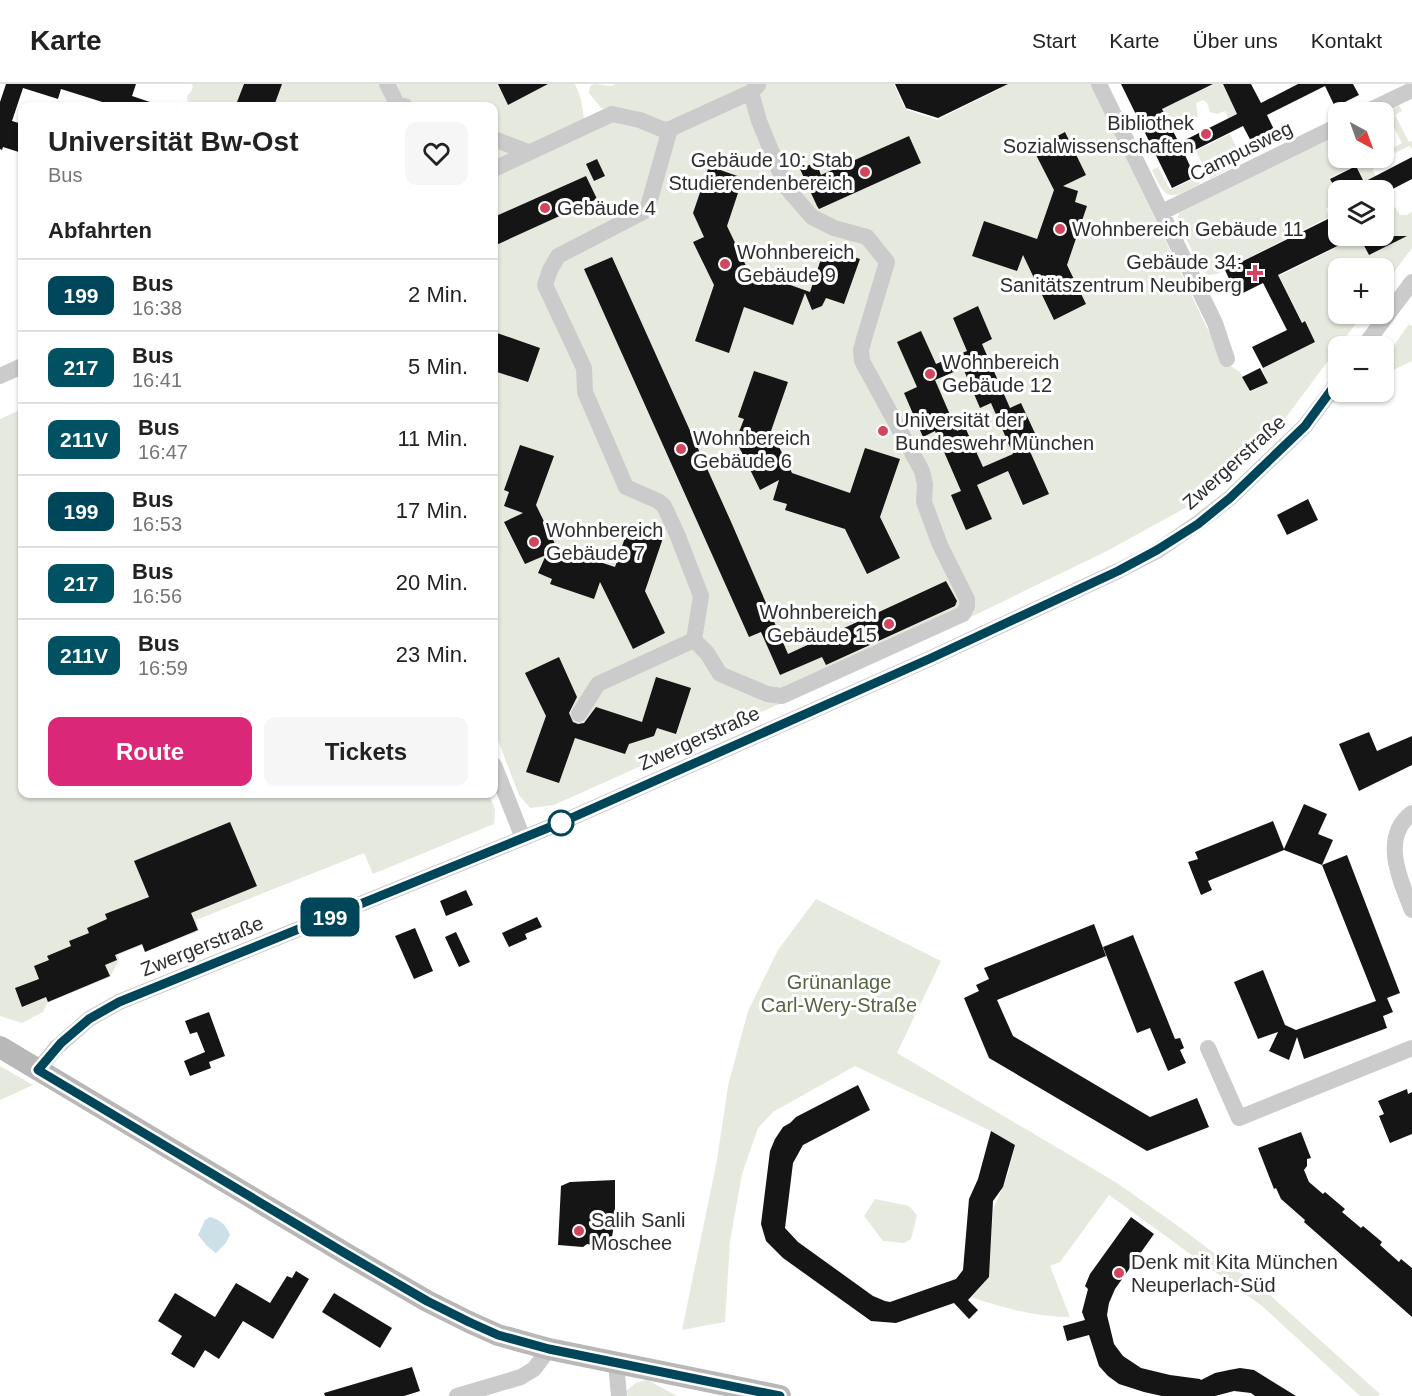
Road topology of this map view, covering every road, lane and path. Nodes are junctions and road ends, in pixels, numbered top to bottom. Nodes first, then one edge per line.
1 (387, 84) edge
2 (1099, 84) edge
3 (755, 88) edge
4 (1412, 90) edge
5 (396, 102) edge
6 (1387, 102) edge
7 (670, 129) junction
8 (1328, 131) edge
9 (498, 141) edge
10 (498, 143) edge
11 (528, 152) junction
12 (498, 165) edge
13 (498, 167) edge
14 (1162, 212) junction
15 (1412, 282) edge
16 (1372, 336) edge
17 (1227, 359) dead end
18 (18, 368) edge
19 (0, 376) edge
20 (1328, 395) edge
21 (694, 640) junction
22 (579, 714) dead end
23 (498, 775) edge
24 (1412, 813) edge
25 (523, 838) junction
26 (1412, 910) edge
27 (0, 1047) edge
28 (1208, 1048) dead end
29 (1412, 1048) edge
30 (38, 1070) junction
31 (549, 1349) junction
32 (616, 1363) junction
33 (457, 1396) edge
34 (619, 1396) edge
35 (780, 1396) edge

1 - 5 street
2 - 14 street
3 - 7 street
3 - 21 street
4 - 6 street
7 - 11 street
7 - 21 street
8 - 14 street, Campusweg
9 - 11 street
10 - 12 street
11 - 13 street
14 - 17 street
15 - 16 street
18 - 19 street
20 - 25 street, Zwergerstraße
21 - 22 street
23 - 25 street
24 - 26 street
25 - 30 street, Zwergerstraße
27 - 30 main road
28 - 29 street
30 - 31 main road
31 - 32 main road
31 - 33 street
32 - 34 street
32 - 35 main road

